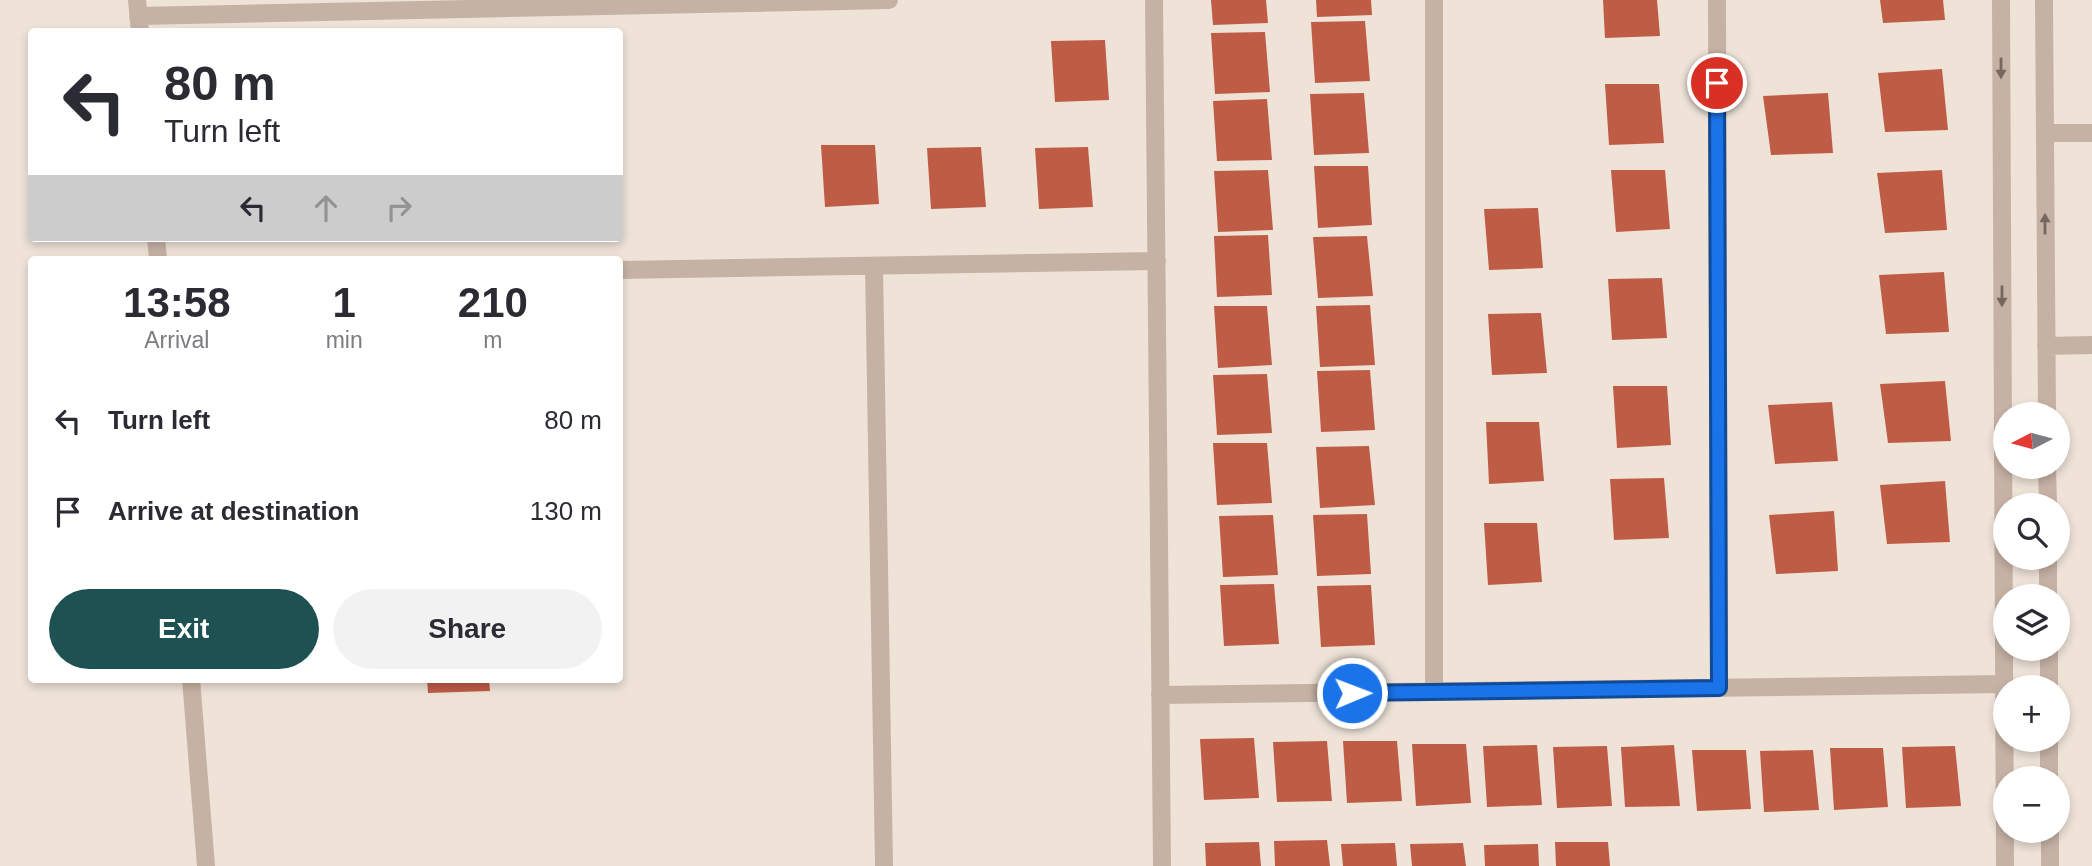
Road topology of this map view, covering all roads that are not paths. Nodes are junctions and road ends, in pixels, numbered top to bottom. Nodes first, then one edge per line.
1 (889, 0) edge
2 (1154, 0) edge
3 (1434, 0) edge
4 (1717, 0) edge
5 (2001, 0) edge
6 (2044, 0) edge
7 (138, 16) edge
8 (2092, 133) edge
9 (2045, 134) junction
10 (1157, 261) junction
11 (874, 266) junction
12 (623, 270) edge
13 (2092, 345) edge
14 (2046, 346) junction
15 (2047, 402) edge
16 (2004, 675) edge
17 (191, 683) edge
18 (1993, 684) edge
19 (1719, 688) junction
20 (1434, 692) junction
21 (1160, 695) junction
22 (2004, 752) edge
23 (2050, 843) edge
24 (206, 866) edge
25 (884, 866) edge
26 (1162, 866) edge
27 (2005, 866) edge
28 (2050, 866) edge

1 - 7 street
2 - 10 street
3 - 20 street
4 - 19 street
5 -> 16 street
6 - 9 street
8 - 9 street
14 -> 9 street
10 - 11 street
10 - 21 street
11 - 12 street
11 - 25 street
13 - 14 street
14 - 15 street
17 - 24 street
18 - 19 street
19 - 20 street
20 - 21 street
21 - 26 street
22 - 27 street
23 - 28 street

